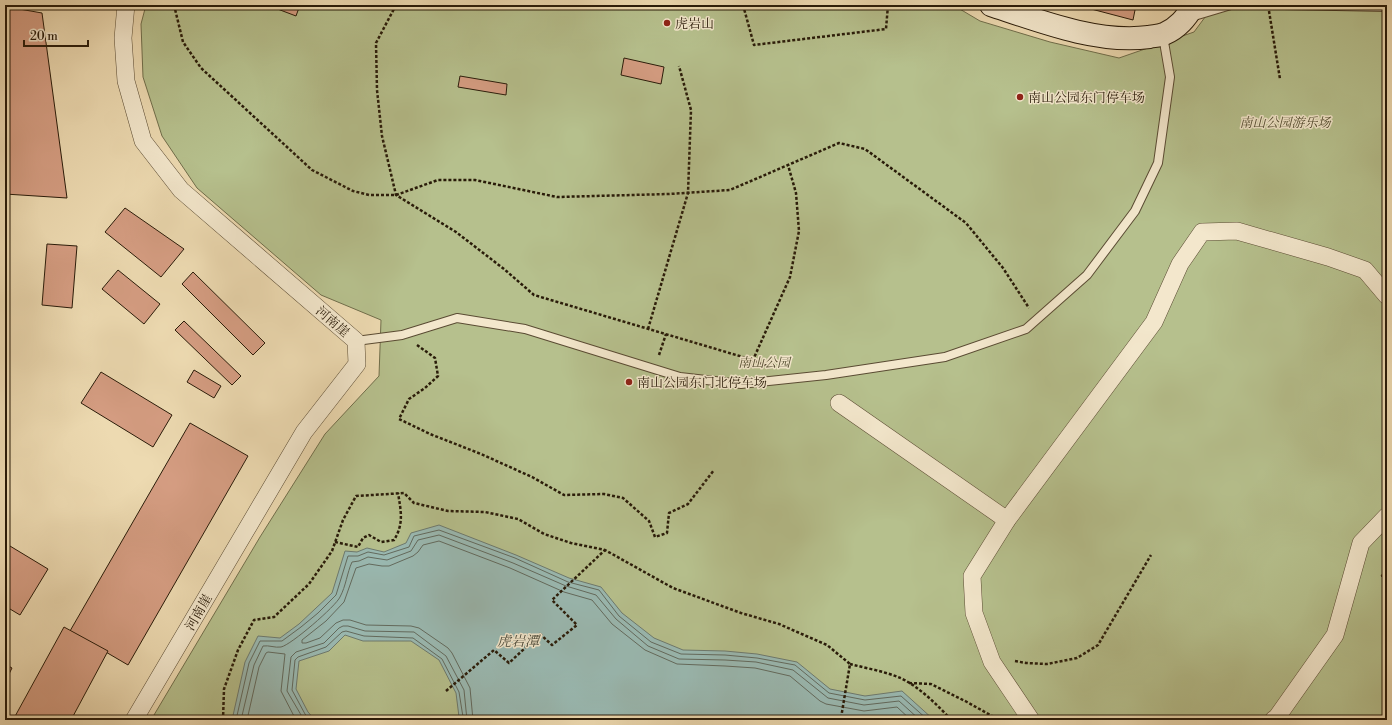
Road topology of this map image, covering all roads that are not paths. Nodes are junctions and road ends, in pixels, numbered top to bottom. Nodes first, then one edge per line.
1 (126, 5) edge
2 (991, 5) edge
3 (1231, 5) edge
4 (1284, 5) edge
5 (1387, 7) edge
6 (1189, 12) edge
7 (1162, 35) junction
8 (1387, 296) edge
9 (356, 341) junction
10 (839, 403) dead end
11 (1387, 516) edge
12 (1007, 520) junction
13 (134, 720) edge
14 (1031, 720) edge
15 (1273, 720) edge

1 - 9 street, 河南崖
2 - 7 street
3 - 6 lane
4 - 5 lane
6 - 7 street
7 - 9 lane
8 - 12 street
9 - 13 street, 河南崖
10 - 12 street
11 - 15 street
12 - 14 street

